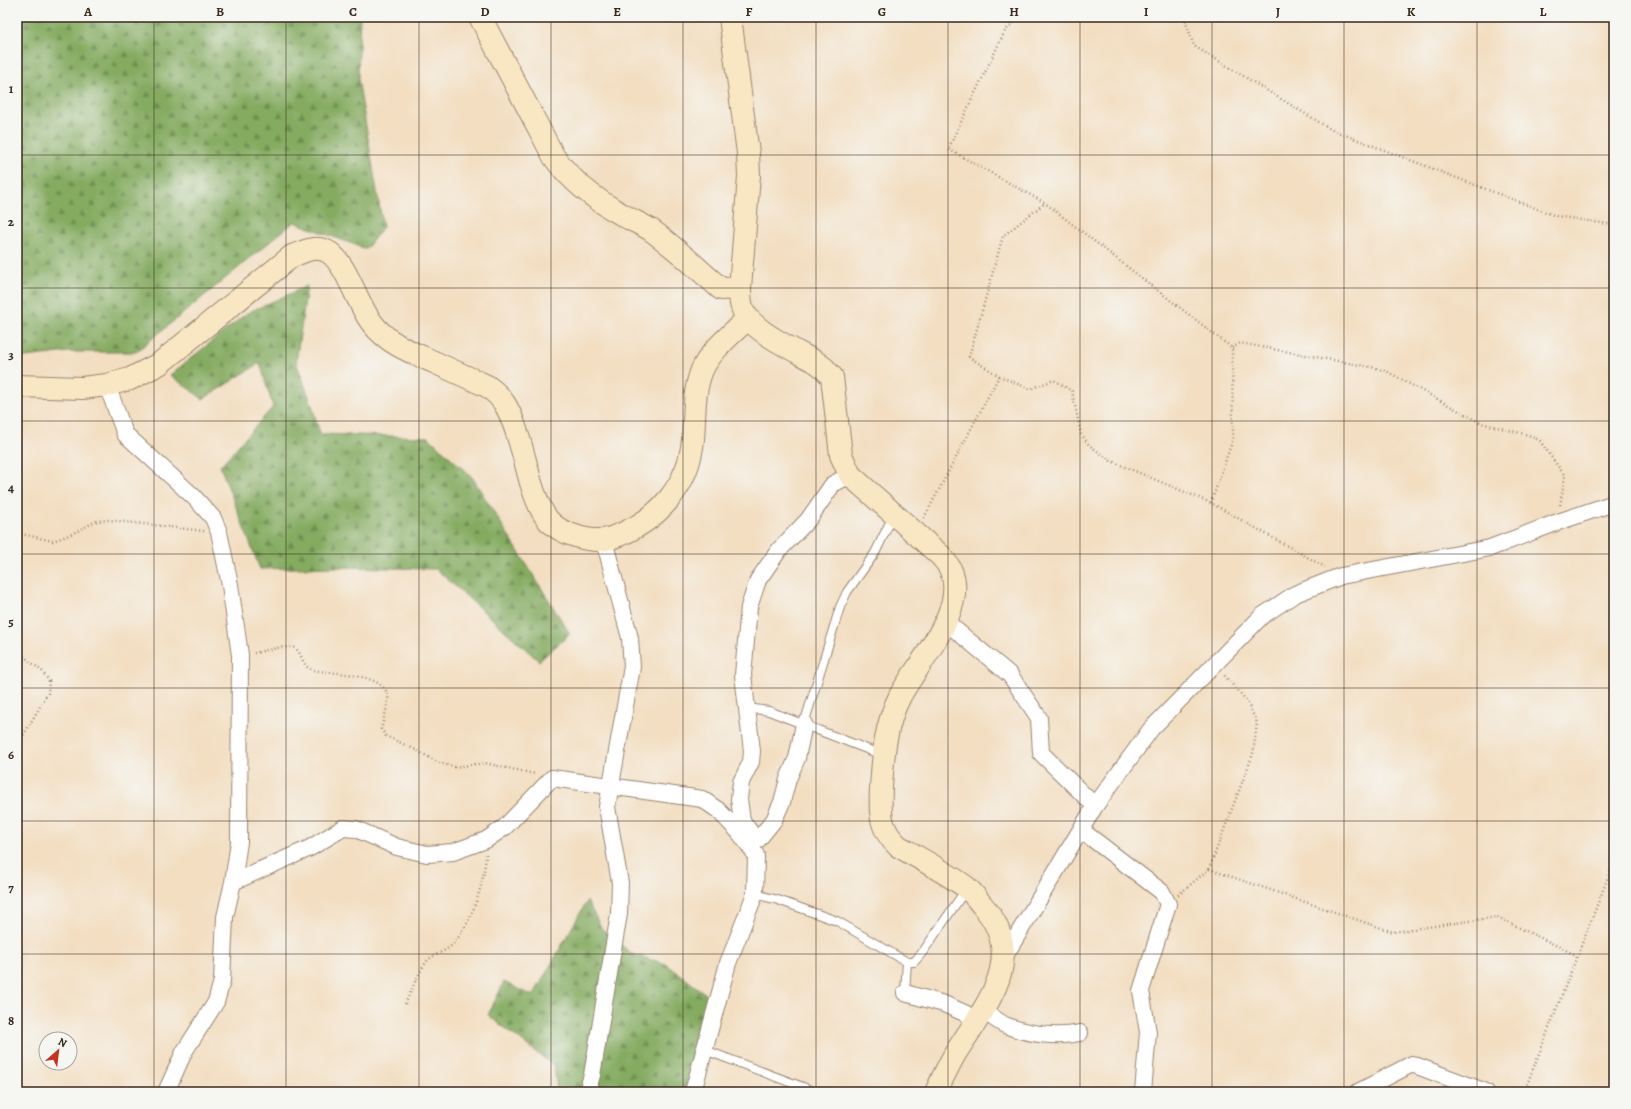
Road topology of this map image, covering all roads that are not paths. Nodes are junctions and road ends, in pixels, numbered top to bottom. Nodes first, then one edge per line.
1 (480, 17) edge
2 (730, 17) edge
3 (740, 288) junction
4 (748, 318) junction
5 (107, 385) junction
6 (17, 386) edge
7 (850, 474) junction
8 (1614, 503) edge
9 (895, 514) junction
10 (604, 540) junction
11 (946, 622) junction
12 (748, 708) junction
13 (804, 724) junction
14 (883, 755) junction
15 (610, 785) junction
16 (1095, 806) junction
17 (1081, 830) junction
18 (756, 848) junction
19 (233, 882) junction
20 (967, 888) junction
21 (755, 894) junction
22 (1003, 959) junction
23 (907, 962) junction
24 (905, 993) joint
25 (981, 1015) junction
26 (1080, 1034) dead end
27 (705, 1050) junction
28 (166, 1092) edge
29 (587, 1092) edge
30 (693, 1092) edge
31 (811, 1092) edge
32 (936, 1092) edge
33 (1143, 1092) edge
34 (1358, 1092) edge
35 (1486, 1092) edge

1 - 3 street
2 - 3 street
3 - 4 street
4 - 7 street
4 - 10 street
5 - 6 street
5 - 10 street
5 - 19 street
7 - 9 street
7 - 12 street
8 - 16 street
9 - 11 street
9 - 13 lane
10 - 15 street
11 - 14 street
11 - 16 street
12 - 13 lane
12 - 18 street
13 - 14 lane
13 - 18 street
14 - 20 street
15 - 18 street
15 - 19 street
15 - 29 street
16 - 17 street
17 - 22 street
17 - 33 street
18 - 21 street
19 - 28 street
20 - 22 street
20 - 23 lane
21 - 23 lane
21 - 27 street
22 - 25 street
23 - 24 lane
24 - 25 street
25 - 26 street
25 - 32 street
27 - 30 street
27 - 31 lane
34 - 35 street

